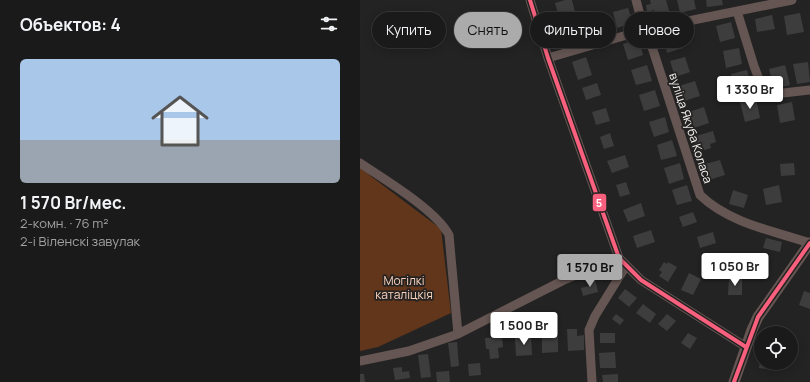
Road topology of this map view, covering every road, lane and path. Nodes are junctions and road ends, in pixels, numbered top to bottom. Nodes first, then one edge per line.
1 (530, 0) edge
2 (636, 0) edge
3 (792, 0) edge
4 (737, 11) junction
5 (639, 12) edge
6 (694, 20) edge
7 (624, 36) edge
8 (652, 48) edge
9 (548, 58) junction
10 (810, 90) edge
11 (360, 163) edge
12 (810, 243) edge
13 (619, 258) junction
14 (626, 266) junction
15 (458, 334) junction
16 (746, 346) junction
17 (360, 361) edge
18 (592, 382) edge
19 (734, 382) edge

1 - 9 street
2 - 5 street, вуліца Якуба Коласа
3 - 4 street
4 - 6 street
4 - 10 street
7 - 9 street
8 - 12 street, вуліца Якуба Коласа
9 - 13 street
11 - 15 street
12 - 16 main road
13 - 14 street
13 - 15 street
14 - 16 street
14 - 18 street
15 - 17 street
16 - 19 main road

